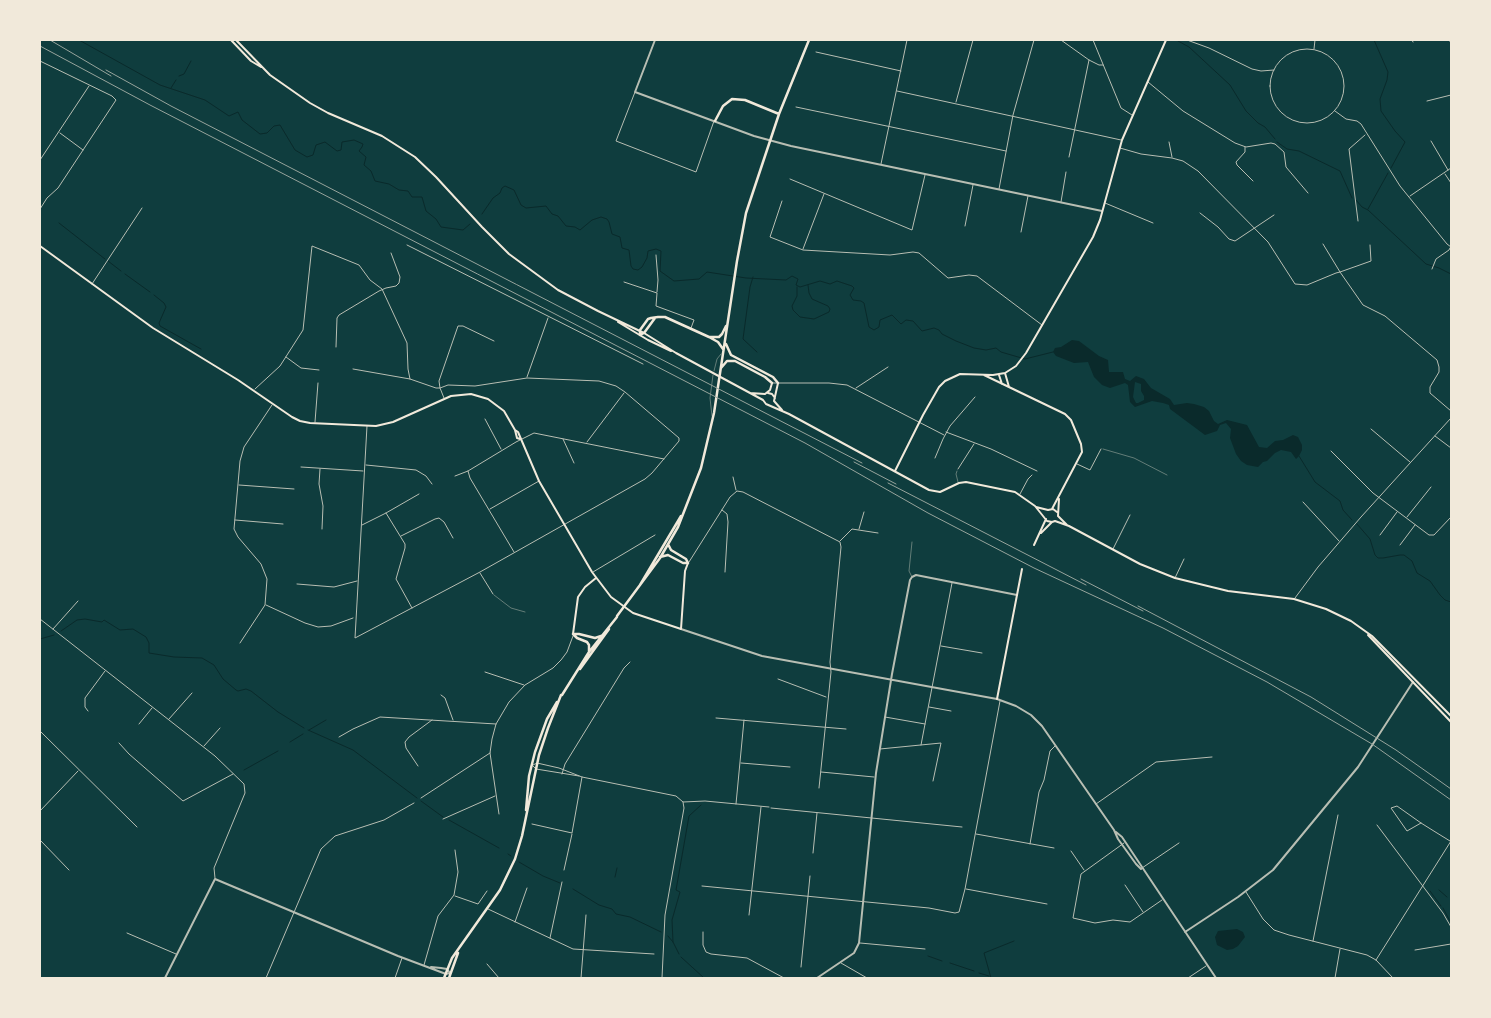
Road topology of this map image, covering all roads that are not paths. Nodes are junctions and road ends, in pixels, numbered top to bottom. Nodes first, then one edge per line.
1 (231, 40) edge
2 (236, 40) edge
3 (655, 40) edge
4 (809, 40) edge
5 (908, 40) edge
6 (973, 40) edge
7 (1034, 40) edge
8 (1061, 40) edge
9 (1093, 40) edge
10 (1166, 40) edge
11 (1186, 40) edge
12 (1315, 40) edge
13 (1449, 40) edge
14 (1451, 43) edge
15 (1314, 50) junction
16 (816, 52) dead end
17 (1089, 60) junction
18 (40, 62) edge
19 (1104, 64) junction
20 (261, 67) junction
21 (1274, 70) junction
22 (901, 71) junction
23 (1147, 82) junction
24 (89, 86) junction
25 (897, 91) junction
26 (635, 92) junction
27 (1451, 95) edge
28 (1428, 101) dead end
29 (956, 103) junction
30 (796, 107) dead end
31 (1334, 111) junction
32 (779, 114) junction
33 (1013, 115) junction
34 (1132, 115) junction
35 (715, 121) junction
36 (889, 126) junction
37 (1074, 129) junction
38 (59, 133) junction
39 (1366, 134) junction
40 (1122, 140) junction
41 (1431, 141) dead end
42 (1169, 142) dead end
43 (1246, 147) junction
44 (1119, 148) junction
45 (83, 150) junction
46 (1006, 151) junction
47 (1069, 157) dead end
48 (1172, 158) junction
49 (40, 160) edge
50 (881, 165) junction
51 (1451, 168) edge
52 (1448, 170) junction
53 (1066, 172) dead end
54 (1445, 173) junction
55 (925, 174) junction
56 (790, 180) dead end
57 (1253, 181) dead end
58 (1451, 183) edge
59 (974, 184) junction
60 (998, 190) junction
61 (1308, 193) dead end
62 (824, 194) junction
63 (1028, 196) junction
64 (1409, 197) junction
65 (782, 201) dead end
66 (1061, 202) junction
67 (1104, 203) junction
68 (142, 208) dead end
69 (40, 209) edge
70 (1102, 211) junction
71 (1200, 213) dead end
72 (1274, 215) dead end
73 (1358, 221) dead end
74 (1153, 223) dead end
75 (965, 226) dead end
76 (1255, 227) junction
77 (1021, 232) dead end
78 (1323, 244) dead end
79 (407, 245) dead end
80 (1370, 245) dead end
81 (40, 246) edge
82 (1450, 247) edge
83 (803, 250) junction
84 (391, 253) dead end
85 (656, 255) dead end
86 (1432, 270) dead end
87 (1340, 272) junction
88 (624, 282) dead end
89 (92, 284) junction
90 (382, 289) junction
91 (657, 293) junction
92 (548, 318) junction
93 (655, 318) junction
94 (614, 319) junction
95 (727, 322) junction
96 (1043, 326) junction
97 (691, 329) junction
98 (640, 330) junction
99 (644, 333) junction
100 (640, 335) junction
101 (709, 337) junction
102 (725, 340) junction
103 (494, 341) dead end
104 (336, 346) dead end
105 (724, 350) junction
106 (676, 353) junction
107 (286, 357) junction
108 (642, 364) dead end
109 (888, 367) dead end
110 (319, 370) dead end
111 (353, 370) dead end
112 (721, 370) junction
113 (1004, 373) junction
114 (983, 374) junction
115 (999, 374) junction
116 (527, 378) junction
117 (410, 379) junction
118 (318, 383) dead end
119 (772, 384) junction
120 (778, 384) junction
121 (1002, 384) junction
122 (1009, 387) junction
123 (440, 388) junction
124 (856, 389) junction
125 (253, 391) junction
126 (625, 392) junction
127 (750, 393) junction
128 (766, 394) junction
129 (975, 397) dead end
130 (445, 399) junction
131 (774, 399) junction
132 (763, 400) junction
133 (273, 404) junction
134 (770, 405) junction
135 (1451, 411) edge
136 (783, 412) junction
137 (485, 418) dead end
138 (1451, 418) edge
139 (920, 422) junction
140 (315, 423) junction
141 (712, 424) junction
142 (367, 426) junction
143 (1371, 429) dead end
144 (946, 432) junction
145 (944, 435) junction
146 (1434, 435) junction
147 (563, 438) junction
148 (520, 440) junction
149 (586, 442) junction
150 (974, 444) junction
151 (1451, 448) edge
152 (1101, 449) joint
153 (502, 450) junction
154 (1331, 451) dead end
155 (935, 458) dead end
156 (664, 459) junction
157 (1410, 462) junction
158 (574, 464) dead end
159 (1076, 464) junction
160 (365, 465) junction
161 (302, 467) dead end
162 (320, 468) junction
163 (958, 469) joint
164 (365, 471) junction
165 (468, 471) junction
166 (895, 471) junction
167 (1037, 471) dead end
168 (1167, 475) dead end
169 (455, 476) dead end
170 (1032, 476) dead end
171 (733, 477) dead end
172 (539, 481) junction
173 (432, 484) dead end
174 (959, 484) junction
175 (238, 485) junction
176 (1431, 487) dead end
177 (294, 489) dead end
178 (736, 491) junction
179 (418, 494) dead end
180 (1020, 495) junction
181 (1379, 497) junction
182 (1059, 498) junction
183 (1303, 502) dead end
184 (1036, 506) junction
185 (1052, 509) junction
186 (489, 510) junction
187 (685, 510) junction
188 (722, 510) junction
189 (1048, 510) junction
190 (1398, 511) junction
191 (864, 512) dead end
192 (1057, 512) junction
193 (386, 513) junction
194 (1130, 515) dead end
195 (1058, 516) junction
196 (1045, 517) junction
197 (1451, 517) edge
198 (1407, 518) junction
199 (234, 520) junction
200 (1053, 522) junction
201 (283, 524) dead end
202 (564, 524) junction
203 (362, 525) junction
204 (1415, 525) junction
205 (1069, 526) junction
206 (322, 529) dead end
207 (858, 529) junction
208 (1040, 533) junction
209 (655, 534) dead end
210 (878, 534) dead end
211 (1380, 535) dead end
212 (401, 536) junction
213 (453, 538) dead end
214 (1340, 541) junction
215 (840, 542) junction
216 (912, 542) dead end
217 (668, 544) junction
218 (1034, 545) dead end
219 (1400, 545) dead end
220 (1113, 550) junction
221 (514, 553) junction
222 (660, 558) junction
223 (1184, 560) dead end
224 (688, 563) junction
225 (1022, 569) dead end
226 (480, 572) junction
227 (592, 572) junction
228 (726, 572) dead end
229 (912, 576) junction
230 (596, 578) junction
231 (1175, 578) junction
232 (358, 581) junction
233 (952, 582) junction
234 (297, 584) dead end
235 (640, 585) junction
236 (493, 594) joint
237 (1017, 595) junction
238 (1294, 599) junction
239 (78, 601) dead end
240 (265, 605) junction
241 (412, 609) junction
242 (525, 612) dead end
243 (617, 617) junction
244 (355, 618) junction
245 (40, 619) edge
246 (681, 629) junction
247 (53, 630) junction
248 (1365, 631) junction
249 (573, 634) junction
250 (602, 635) junction
251 (240, 643) dead end
252 (940, 646) junction
253 (589, 652) junction
254 (982, 653) dead end
255 (630, 662) dead end
256 (830, 668) junction
257 (106, 670) junction
258 (485, 672) dead end
259 (574, 677) junction
260 (778, 679) dead end
261 (891, 679) junction
262 (1416, 680) junction
263 (1413, 683) junction
264 (525, 685) junction
265 (932, 687) junction
266 (192, 693) dead end
267 (441, 695) dead end
268 (561, 695) junction
269 (827, 697) junction
270 (997, 699) junction
271 (1001, 700) junction
272 (928, 706) junction
273 (152, 707) junction
274 (88, 711) dead end
275 (951, 711) dead end
276 (1451, 716) edge
277 (885, 717) junction
278 (716, 718) dead end
279 (169, 720) junction
280 (432, 720) junction
281 (453, 720) junction
282 (744, 720) junction
283 (1451, 722) edge
284 (139, 724) dead end
285 (496, 724) junction
286 (925, 724) junction
287 (220, 728) dead end
288 (825, 728) junction
289 (846, 729) dead end
290 (40, 732) edge
291 (340, 737) dead end
292 (119, 743) dead end
293 (922, 745) junction
294 (1056, 746) junction
295 (204, 747) junction
296 (879, 749) junction
297 (490, 753) junction
298 (1212, 757) dead end
299 (740, 762) junction
300 (537, 763) junction
301 (532, 765) junction
302 (418, 766) dead end
303 (790, 767) dead end
304 (536, 768) junction
305 (563, 769) junction
306 (78, 770) junction
307 (821, 772) junction
308 (235, 774) junction
309 (562, 774) junction
310 (582, 776) junction
311 (875, 777) junction
312 (933, 782) dead end
313 (819, 788) dead end
314 (496, 796) junction
315 (420, 798) dead end
316 (682, 802) junction
317 (414, 803) dead end
318 (736, 804) junction
319 (1096, 804) junction
320 (761, 807) junction
321 (40, 812) edge
322 (817, 813) junction
323 (499, 814) dead end
324 (1338, 815) dead end
325 (871, 818) junction
326 (443, 819) dead end
327 (525, 822) junction
328 (1422, 822) junction
329 (532, 824) dead end
330 (1377, 825) dead end
331 (137, 826) dead end
332 (962, 827) dead end
333 (572, 833) junction
334 (976, 834) junction
335 (40, 840) edge
336 (1451, 841) edge
337 (1124, 843) junction
338 (1179, 843) dead end
339 (1030, 844) junction
340 (1054, 848) dead end
341 (455, 850) dead end
342 (1071, 851) dead end
343 (812, 853) dead end
344 (1141, 868) junction
345 (69, 870) dead end
346 (564, 870) dead end
347 (1085, 870) junction
348 (810, 876) dead end
349 (215, 879) junction
350 (562, 882) dead end
351 (1125, 885) dead end
352 (1422, 885) junction
353 (702, 886) dead end
354 (527, 888) dead end
355 (965, 888) junction
356 (487, 891) dead end
357 (752, 892) junction
358 (1245, 892) junction
359 (454, 895) junction
360 (807, 897) junction
361 (1162, 900) junction
362 (864, 903) junction
363 (1047, 904) dead end
364 (487, 909) junction
365 (294, 912) junction
366 (1144, 913) junction
367 (750, 915) dead end
368 (586, 916) dead end
369 (514, 922) junction
370 (1451, 927) edge
371 (703, 932) dead end
372 (1185, 932) junction
373 (127, 933) dead end
374 (550, 939) junction
375 (1313, 942) junction
376 (859, 943) junction
377 (1451, 944) edge
378 (1340, 948) junction
379 (459, 949) junction
380 (925, 949) dead end
381 (583, 950) junction
382 (1415, 950) dead end
383 (654, 954) dead end
384 (177, 955) junction
385 (402, 958) junction
386 (1376, 960) junction
387 (841, 963) junction
388 (487, 964) dead end
389 (424, 965) junction
390 (1208, 965) junction
391 (431, 967) junction
392 (801, 968) dead end
393 (447, 970) junction
394 (450, 973) junction
395 (446, 974) junction
396 (165, 978) edge
397 (266, 978) edge
398 (395, 978) edge
399 (444, 978) edge
400 (448, 978) edge
401 (499, 978) edge
402 (581, 978) edge
403 (662, 978) edge
404 (784, 978) edge
405 (817, 978) edge
406 (867, 978) edge
407 (1188, 978) edge
408 (1216, 978) edge
409 (1335, 978) edge
410 (1393, 978) edge

1 - 20 main road
2 - 20 main road
3 - 26 street
4 - 32 main road
5 - 22 street
6 - 29 street
7 - 33 street
8 - 17 street
9 - 19 street
10 - 23 main road
11 - 21 street
12 - 15 street
13 - 14 street
15 - 21 street
15 - 31 street
16 - 22 street
17 - 19 street
17 - 37 street
18 - 24 street
19 - 34 street
20 - 94 main road
21 - 31 street
22 - 25 street
23 - 34 main road
23 - 43 street
24 - 38 street
24 - 45 street
25 - 29 street
25 - 36 street
26 - 35 street
26 - 35 street
27 - 28 street
29 - 33 street
30 - 36 street
31 - 39 street
32 - 35 main road
32 - 95 main road
33 - 37 street
33 - 46 street
34 - 40 main road
35 - 50 street
36 - 46 street
36 - 50 street
37 - 40 street
37 - 47 street
38 - 45 street
38 - 49 street
39 - 64 street
39 - 73 street
40 - 44 main road
41 - 52 street
42 - 48 street
43 - 57 street
43 - 61 street
44 - 48 street
44 - 67 main road
45 - 69 street
46 - 60 street
48 - 76 street
50 - 55 street
51 - 52 street
52 - 54 street
53 - 66 street
54 - 58 street
54 - 64 street
55 - 59 street
55 - 62 street
56 - 62 street
59 - 60 street
59 - 75 street
60 - 63 street
62 - 83 street
63 - 66 street
63 - 77 street
64 - 82 street
65 - 83 street
66 - 70 street
67 - 70 main road
67 - 74 street
68 - 89 street
70 - 96 main road
71 - 76 street
72 - 76 street
76 - 87 street
78 - 87 street
79 - 92 street
80 - 87 street
81 - 89 main road
82 - 86 street
83 - 96 street
84 - 90 street
85 - 91 street
87 - 135 street
88 - 91 street
89 - 125 main road
90 - 104 street
90 - 107 street
90 - 117 street
91 - 97 street
92 - 108 street
92 - 116 street
93 - 97 main road
93 - 98 main road
93 - 99 main road
94 - 98 main road
94 - 100 main road
95 - 101 main road
95 - 102 main road
96 - 113 main road
97 - 101 main road
98 - 99 main road
98 - 100 main road
99 - 100 main road
99 - 106 main road
100 - 106 main road
101 - 105 main road
102 - 105 main road
102 - 120 main road
103 - 123 street
105 - 112 main road
105 - 141 lane
106 - 127 main road
107 - 110 street
107 - 125 street
109 - 124 street
111 - 117 street
112 - 119 main road
112 - 141 main road
113 - 115 main road
113 - 122 main road
114 - 115 main road
114 - 121 main road
114 - 139 main road
115 - 121 main road
116 - 123 street
116 - 126 street
117 - 123 street
118 - 140 street
119 - 120 street
119 - 128 main road
120 - 124 street
120 - 131 main road
121 - 122 main road
122 - 159 main road
123 - 130 street
124 - 139 street
125 - 133 main road
126 - 149 street
126 - 156 street
127 - 128 main road
127 - 132 main road
128 - 131 main road
128 - 132 main road
129 - 144 street
130 - 142 main road
130 - 148 main road
131 - 134 main road
131 - 136 main road
132 - 134 main road
133 - 140 main road
133 - 175 street
134 - 136 main road
136 - 166 main road
137 - 153 street
138 - 146 street
139 - 145 street
139 - 166 main road
140 - 142 main road
141 - 187 main road
142 - 160 street
143 - 157 street
144 - 145 street
144 - 150 street
145 - 155 street
146 - 151 street
146 - 157 street
147 - 148 street
147 - 149 street
147 - 158 street
148 - 153 street
148 - 172 main road
149 - 156 street
150 - 163 street
150 - 167 street
152 - 159 street
152 - 168 lane
153 - 165 street
154 - 181 street
156 - 202 street
157 - 181 street
159 - 182 main road
160 - 164 street
160 - 173 street
161 - 162 street
162 - 164 street
162 - 206 street
163 - 174 lane
164 - 203 street
165 - 169 street
165 - 186 street
166 - 174 main road
170 - 180 street
171 - 178 street
172 - 186 street
172 - 202 main road
174 - 180 main road
175 - 177 street
175 - 199 street
176 - 198 street
178 - 188 street
178 - 215 street
179 - 193 street
180 - 184 main road
181 - 190 street
181 - 214 street
182 - 185 main road
182 - 192 main road
183 - 214 street
184 - 189 main road
184 - 196 main road
185 - 189 main road
185 - 192 main road
186 - 221 street
187 - 217 main road
187 - 235 main road
188 - 224 street
188 - 228 street
189 - 196 main road
190 - 198 street
190 - 211 street
191 - 207 street
192 - 195 main road
193 - 203 street
193 - 212 street
194 - 220 street
195 - 200 main road
195 - 205 main road
196 - 200 main road
196 - 208 main road
197 - 204 street
198 - 204 street
199 - 201 street
199 - 240 street
200 - 205 main road
200 - 208 main road
202 - 221 street
202 - 227 main road
203 - 232 street
204 - 219 street
205 - 220 main road
207 - 210 street
207 - 215 street
208 - 218 main road
209 - 227 street
212 - 213 street
212 - 241 street
214 - 238 street
215 - 256 street
216 - 229 lane
217 - 222 main road
217 - 224 main road
220 - 231 main road
221 - 226 street
222 - 224 main road
222 - 235 main road
223 - 231 street
224 - 246 main road
225 - 237 main road
226 - 236 street
226 - 241 street
227 - 230 main road
229 - 233 street
229 - 261 street
230 - 246 main road
230 - 249 main road
231 - 238 main road
232 - 234 street
232 - 244 street
233 - 237 street
233 - 252 street
235 - 243 main road
236 - 242 lane
237 - 270 main road
238 - 248 main road
239 - 247 street
240 - 244 street
240 - 251 street
241 - 244 street
243 - 250 main road
243 - 259 main road
245 - 247 street
246 - 256 street
247 - 257 street
248 - 262 main road
248 - 263 main road
249 - 250 main road
249 - 253 main road
249 - 264 street
250 - 253 main road
252 - 254 street
252 - 265 street
253 - 259 main road
255 - 305 street
256 - 261 street
256 - 269 street
257 - 273 street
257 - 274 street
258 - 264 street
259 - 268 main road
260 - 269 street
261 - 265 street
261 - 277 street
262 - 263 street
262 - 276 main road
263 - 283 main road
263 - 358 street
264 - 285 street
265 - 270 street
265 - 272 street
266 - 279 street
267 - 281 street
268 - 300 main road
268 - 301 main road
269 - 288 street
270 - 271 street
271 - 294 street
271 - 334 street
272 - 275 street
272 - 286 street
273 - 279 street
273 - 284 street
277 - 286 street
277 - 296 street
278 - 282 street
279 - 295 street
280 - 281 street
280 - 291 street
280 - 302 street
281 - 285 street
282 - 288 street
282 - 299 street
285 - 297 street
286 - 293 street
287 - 295 street
288 - 289 street
288 - 307 street
290 - 306 street
292 - 308 street
293 - 296 street
293 - 312 street
294 - 319 street
294 - 339 street
295 - 308 street
296 - 311 street
297 - 314 street
297 - 315 street
298 - 319 street
299 - 303 street
299 - 318 street
300 - 301 street
300 - 304 main road
300 - 305 street
301 - 304 street
301 - 327 main road
304 - 309 street
304 - 327 main road
305 - 309 street
305 - 310 street
306 - 321 street
306 - 331 street
307 - 311 street
307 - 313 street
308 - 349 street
309 - 310 street
310 - 316 street
310 - 333 street
311 - 325 street
314 - 323 street
314 - 326 street
316 - 318 street
316 - 403 street
317 - 365 street
318 - 320 street
319 - 337 street
320 - 322 street
320 - 357 street
322 - 325 street
322 - 343 street
324 - 375 street
325 - 332 street
325 - 362 street
327 - 364 main road
328 - 328 street
328 - 336 street
329 - 333 street
330 - 352 street
333 - 346 street
334 - 339 street
334 - 355 street
335 - 345 street
336 - 352 street
337 - 344 street
337 - 347 street
338 - 344 street
339 - 340 street
341 - 359 street
342 - 347 street
344 - 361 street
347 - 366 street
348 - 360 street
349 - 365 street
349 - 384 street
350 - 374 street
351 - 366 street
352 - 370 street
352 - 386 street
353 - 357 street
354 - 369 street
355 - 362 street
355 - 363 street
356 - 359 street
357 - 360 street
357 - 367 street
358 - 372 street
358 - 375 street
359 - 389 street
360 - 362 street
360 - 392 street
361 - 366 street
361 - 372 street
362 - 376 street
364 - 369 street
364 - 379 main road
365 - 385 street
365 - 397 street
368 - 381 street
369 - 374 street
371 - 404 street
372 - 390 street
373 - 384 street
374 - 381 street
375 - 378 street
376 - 380 street
376 - 387 street
377 - 382 street
378 - 386 street
378 - 409 street
379 - 393 main road
379 - 394 main road
381 - 383 street
381 - 402 street
384 - 396 street
385 - 389 street
385 - 398 street
386 - 410 street
387 - 405 street
387 - 406 street
388 - 401 street
389 - 391 street
390 - 407 street
390 - 408 street
391 - 393 street
391 - 395 street
393 - 394 street
393 - 395 main road
394 - 395 street
394 - 400 main road
395 - 399 main road

